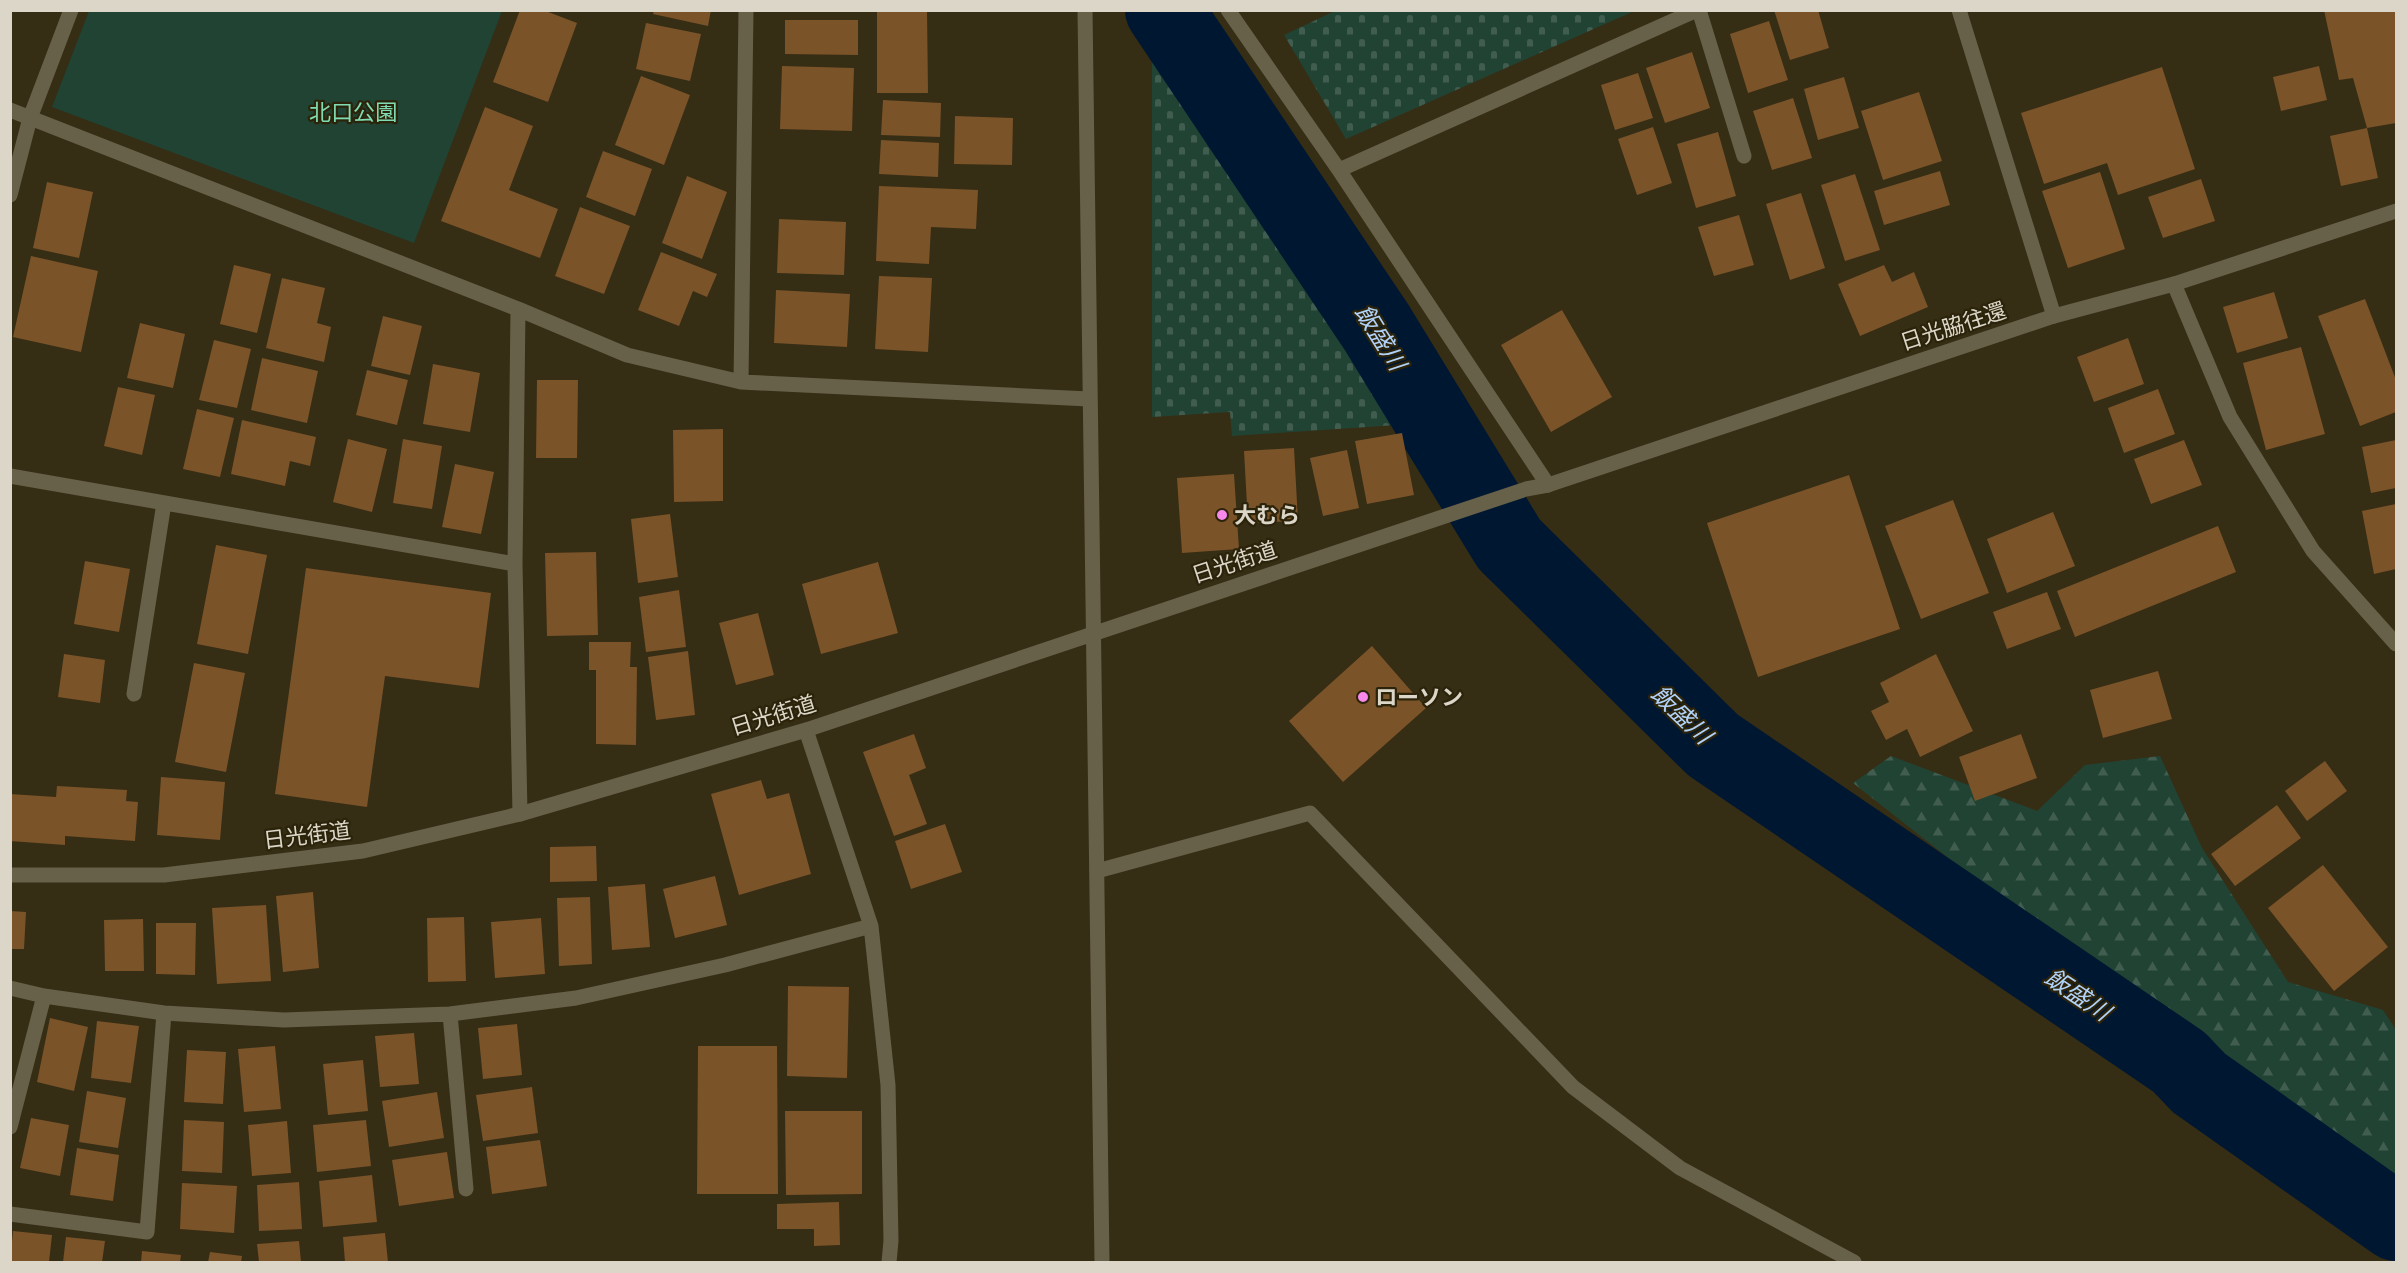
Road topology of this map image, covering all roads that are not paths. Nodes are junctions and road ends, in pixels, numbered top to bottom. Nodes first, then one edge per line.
1 (71, 10) edge
2 (746, 10) edge
3 (1085, 10) edge
4 (1228, 10) edge
5 (1698, 10) edge
6 (1959, 10) edge
7 (10, 110) edge
8 (30, 118) junction
9 (1744, 156) dead end
10 (1339, 170) junction
11 (10, 195) edge
12 (2397, 211) edge
13 (2174, 284) junction
14 (518, 309) junction
15 (2054, 316) junction
16 (741, 382) junction
17 (1089, 399) junction
18 (10, 476) edge
19 (1548, 485) junction
20 (1526, 489) joint
21 (164, 503) junction
22 (515, 564) junction
23 (1093, 633) junction
24 (2397, 644) edge
25 (134, 694) dead end
26 (806, 729) junction
27 (520, 814) junction
28 (1097, 871) junction
29 (10, 875) edge
30 (870, 926) junction
31 (10, 988) edge
32 (44, 996) junction
33 (164, 1013) junction
34 (450, 1014) junction
35 (10, 1127) edge
36 (466, 1189) dead end
37 (10, 1214) edge
38 (889, 1263) edge
39 (1102, 1263) edge
40 (1854, 1263) edge

1 - 8 street
2 - 16 street
3 - 17 street
4 - 10 street
5 - 9 street
5 - 10 street
6 - 15 street
7 - 8 street
8 - 11 street
8 - 14 street
10 - 19 street
12 - 13 street, 日光脇往還
13 - 15 street, 日光脇往還
13 - 24 street
14 - 16 street
14 - 22 street
15 - 19 street, 日光脇往還
16 - 17 street
17 - 23 street
18 - 21 street
19 - 20 street, 日光脇往還
20 - 23 street, 日光街道
21 - 22 street
21 - 25 street
22 - 27 street
23 - 26 street, 日光街道
23 - 28 street
26 - 27 street, 日光街道
26 - 30 street
27 - 29 street, 日光街道
28 - 39 street
28 - 40 street
30 - 34 street
30 - 38 street
31 - 32 street
32 - 33 street
32 - 35 street
33 - 34 street
33 - 37 street
34 - 36 street

